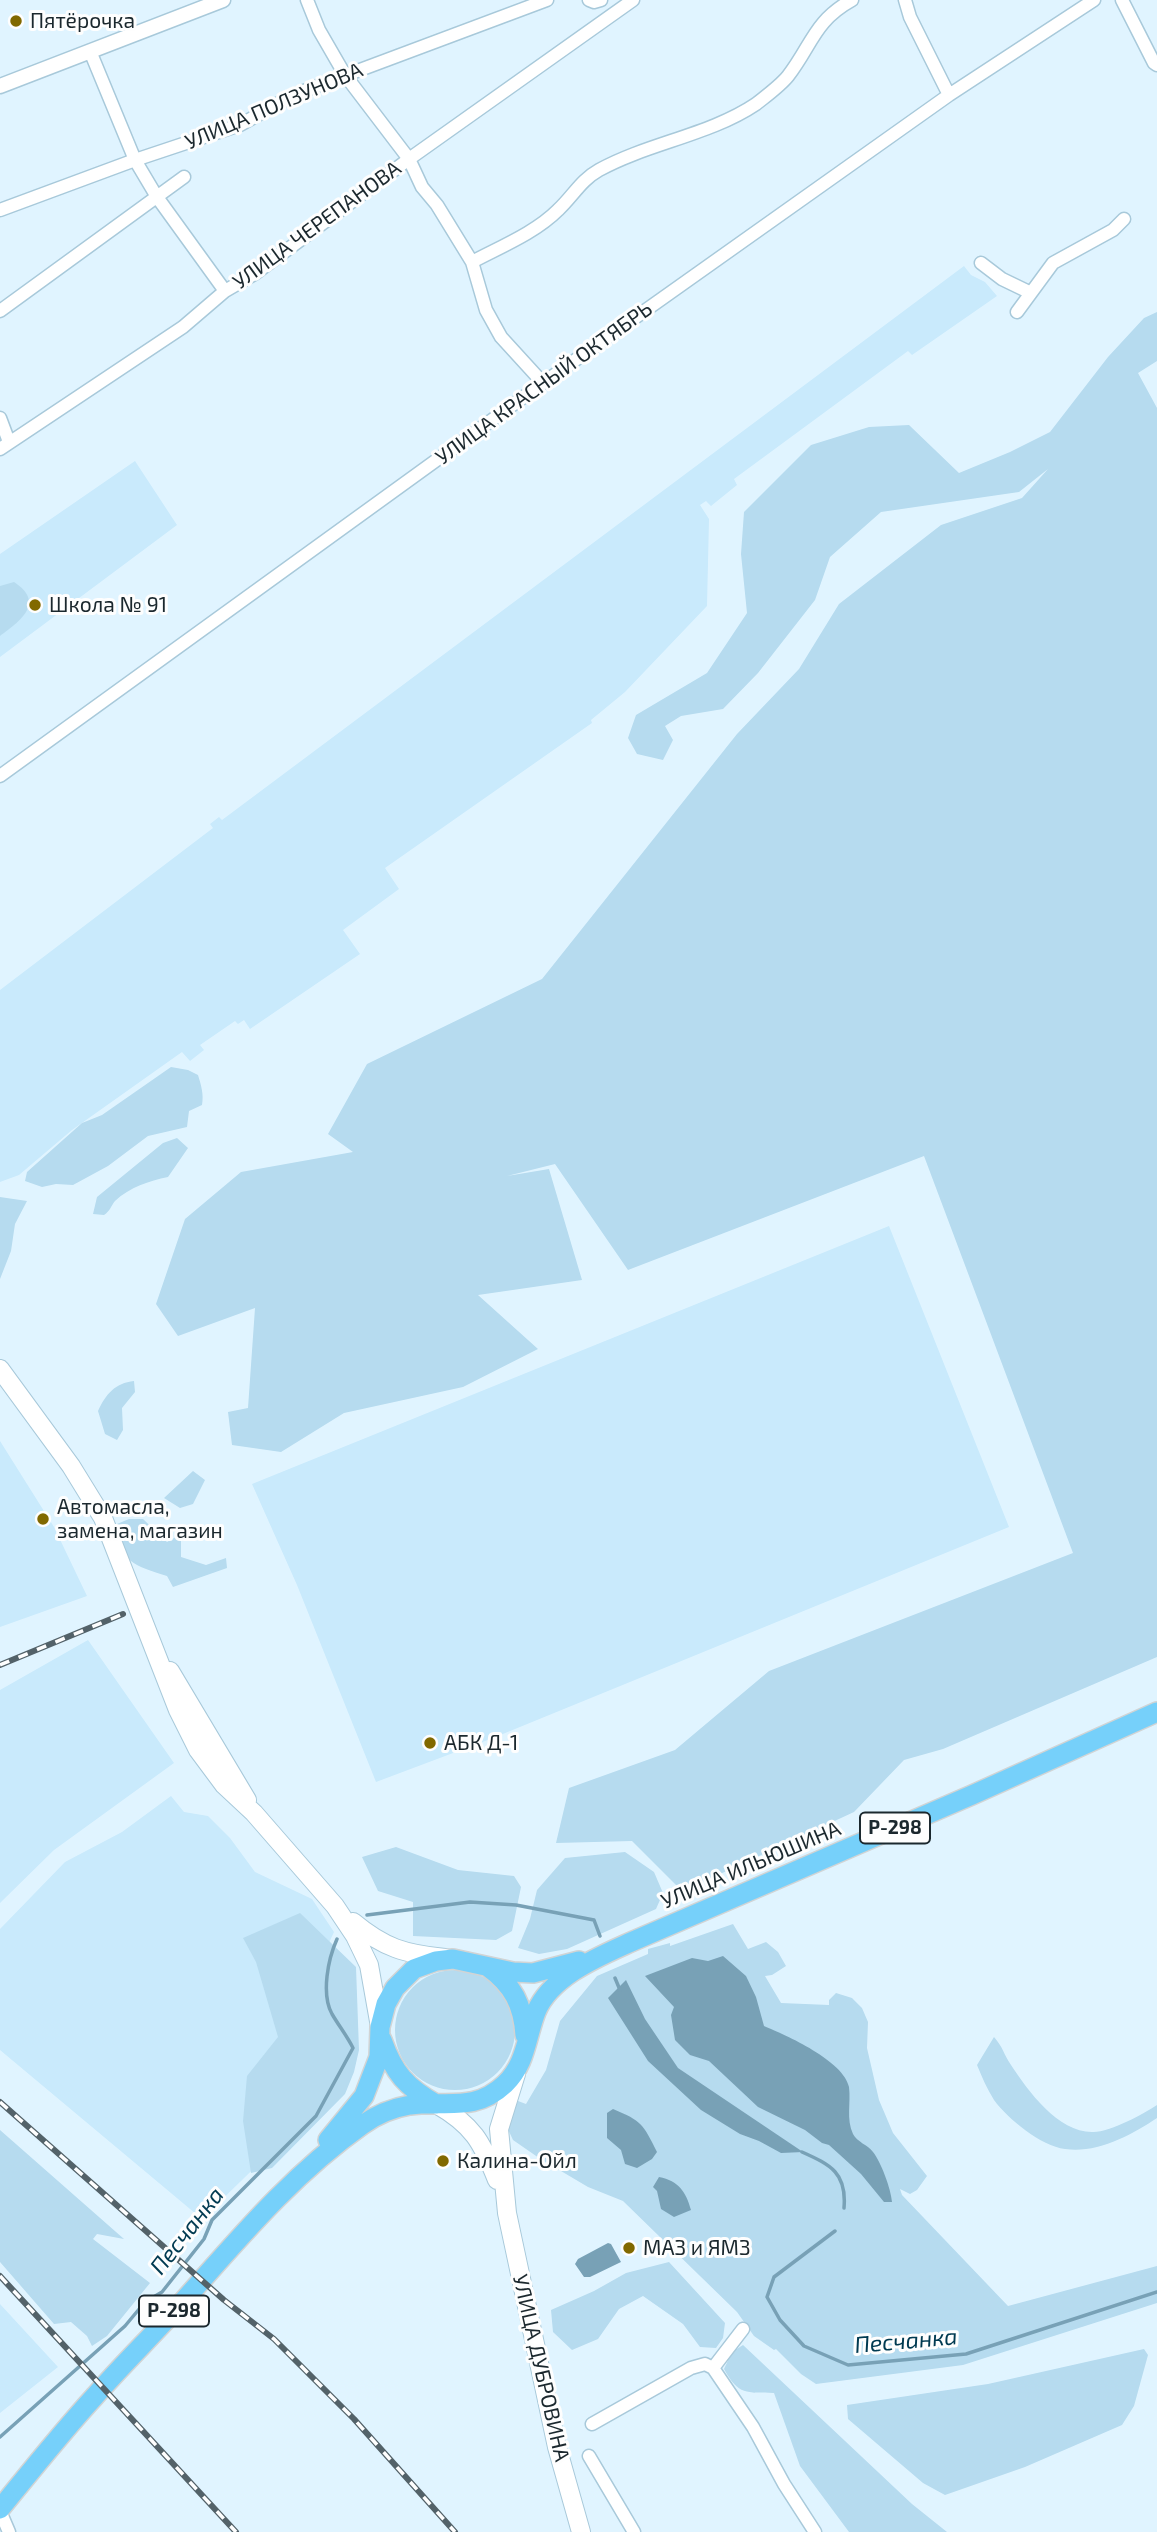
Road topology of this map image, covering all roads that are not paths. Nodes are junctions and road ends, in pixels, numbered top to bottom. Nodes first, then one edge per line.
1 (223, 0) edge
2 (307, 0) edge
3 (547, 0) edge
4 (589, 0) edge
5 (601, 0) edge
6 (633, 0) edge
7 (852, 0) edge
8 (905, 0) edge
9 (1094, 0) edge
10 (1122, 0) edge
11 (90, 51) junction
12 (1156, 67) edge
13 (345, 75) junction
14 (0, 86) edge
15 (949, 95) junction
16 (409, 159) junction
17 (135, 160) junction
18 (184, 177) dead end
19 (157, 197) junction
20 (0, 210) edge
21 (1124, 219) dead end
22 (472, 262) junction
23 (981, 263) dead end
24 (225, 290) junction
25 (1031, 293) junction
26 (0, 311) edge
27 (1017, 312) dead end
28 (542, 383) junction
29 (0, 418) edge
30 (4, 445) edge
31 (0, 776) edge
32 (0, 1369) edge
33 (1157, 1712) edge
34 (335, 1906) junction
35 (594, 1958) junction
36 (453, 1959) junction
37 (488, 1967) junction
38 (381, 2032) junction
39 (522, 2059) junction
40 (436, 2104) junction
41 (306, 2168) junction
42 (506, 2203) junction
43 (743, 2329) dead end
44 (713, 2368) junction
45 (592, 2424) dead end
46 (589, 2456) dead end
47 (0, 2510) edge
48 (9, 2532) edge
49 (581, 2532) edge
50 (634, 2532) edge
51 (814, 2532) edge

1 - 11 street
2 - 13 street
3 - 13 street, УЛИЦА ПОЛЗУНОВА
4 - 5 street
6 - 16 street, УЛИЦА ЧЕРЕПАНОВА
7 - 22 street
8 - 15 street
9 - 15 street, УЛИЦА КРАСНЫЙ ОКТЯБРЬ
10 - 12 street
11 - 14 street
11 - 17 street
13 - 16 street
13 - 17 street, УЛИЦА ПОЛЗУНОВА
15 - 28 street, УЛИЦА КРАСНЫЙ ОКТЯБРЬ
16 - 22 street
16 - 24 street, УЛИЦА ЧЕРЕПАНОВА
17 - 19 street
17 - 20 street, УЛИЦА ПОЛЗУНОВА
18 - 19 street
19 - 24 street
19 - 26 street
21 - 25 street
22 - 28 street
23 - 25 street
24 - 30 street, УЛИЦА ЧЕРЕПАНОВА
25 - 27 street
28 - 31 street, УЛИЦА КРАСНЫЙ ОКТЯБРЬ
29 - 30 street
32 - 34 main road
33 - 35 highway, УЛИЦА ИЛЬЮШИНА / Р-298
34 - 36 main road
34 - 38 main road
35 - 37 highway, Р-298
35 - 39 highway, Р-298
36 - 37 highway, Р-298
36 - 38 highway, Р-298
37 - 39 highway
38 - 40 highway
38 - 41 highway, Р-298
39 - 40 highway, Р-298
39 - 42 main road
40 - 41 highway, Р-298
40 - 42 main road
41 - 47 highway, Р-298
42 - 49 main road, УЛИЦА ДУБРОВИНА
43 - 44 street
44 - 45 street
44 - 51 street
46 - 50 street
47 - 48 street

